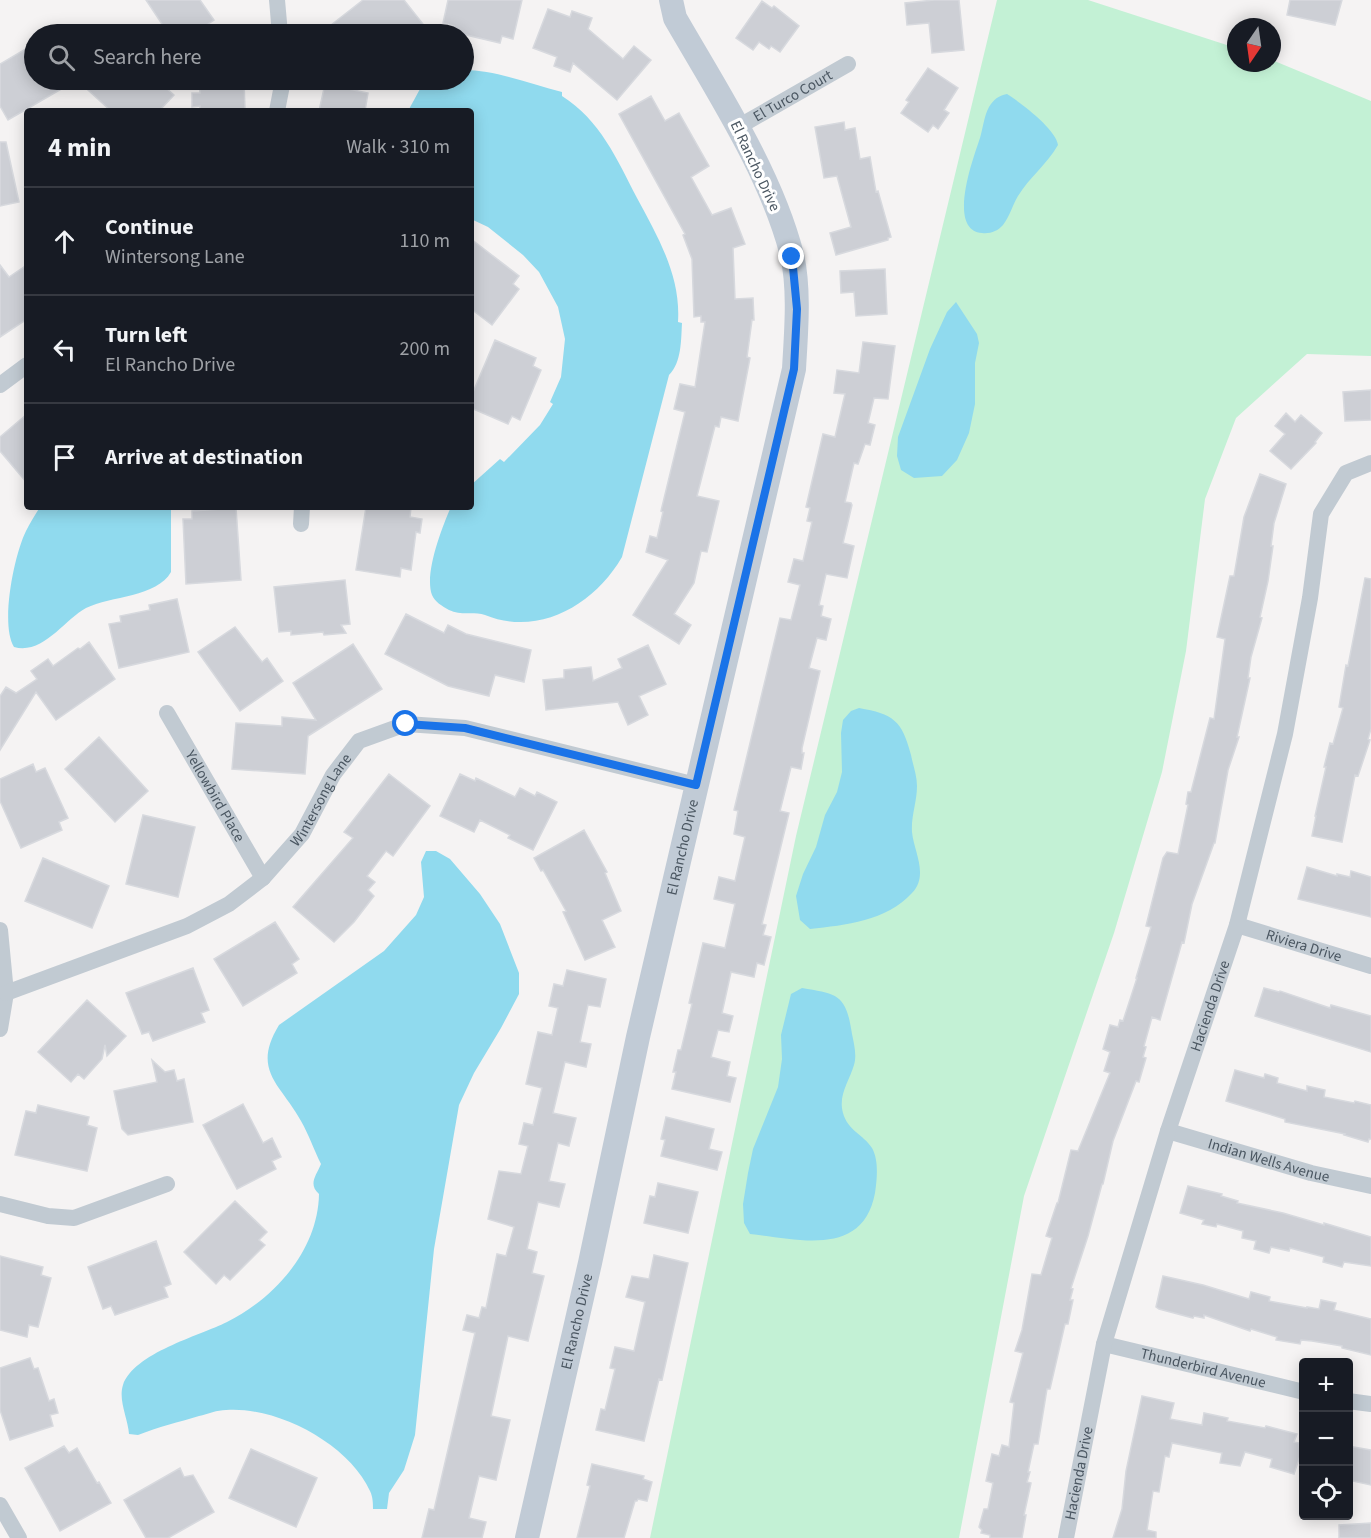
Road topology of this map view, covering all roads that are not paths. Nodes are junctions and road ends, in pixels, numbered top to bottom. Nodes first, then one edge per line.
1 (277, 0) edge
2 (671, 0) edge
3 (279, 24) edge
4 (848, 64) dead end
5 (281, 90) edge
6 (278, 108) edge
7 (738, 127) junction
8 (24, 367) edge
9 (0, 385) edge
10 (1371, 463) edge
11 (167, 713) dead end
12 (696, 785) junction
13 (263, 878) junction
14 (1237, 925) junction
15 (0, 930) edge
16 (1371, 966) edge
17 (6, 993) junction
18 (0, 1029) edge
19 (1168, 1131) junction
20 (166, 1184) dead end
21 (1371, 1186) edge
22 (0, 1204) edge
23 (1104, 1344) junction
24 (1299, 1391) edge
25 (1353, 1402) edge
26 (1371, 1404) edge
27 (0, 1505) edge
28 (19, 1538) edge
29 (527, 1538) edge
30 (1066, 1538) edge

1 - 3 street
2 - 7 street, El Rancho Drive
4 - 7 street, El Turco Court
5 - 6 street
7 - 12 street, El Rancho Drive
8 - 9 street
10 - 14 street, Hacienda Drive
11 - 13 street, Yellowbird Place
12 - 13 street, Wintersong Lane
12 - 29 street, El Rancho Drive
13 - 17 street, Wintersong Lane
14 - 16 street, Riviera Drive
14 - 19 street, Hacienda Drive
15 - 17 street
17 - 18 street
19 - 21 street, Indian Wells Avenue
19 - 23 street, Hacienda Drive
20 - 22 street
23 - 24 street, Thunderbird Avenue
23 - 30 street, Hacienda Drive
25 - 26 street
27 - 28 street

